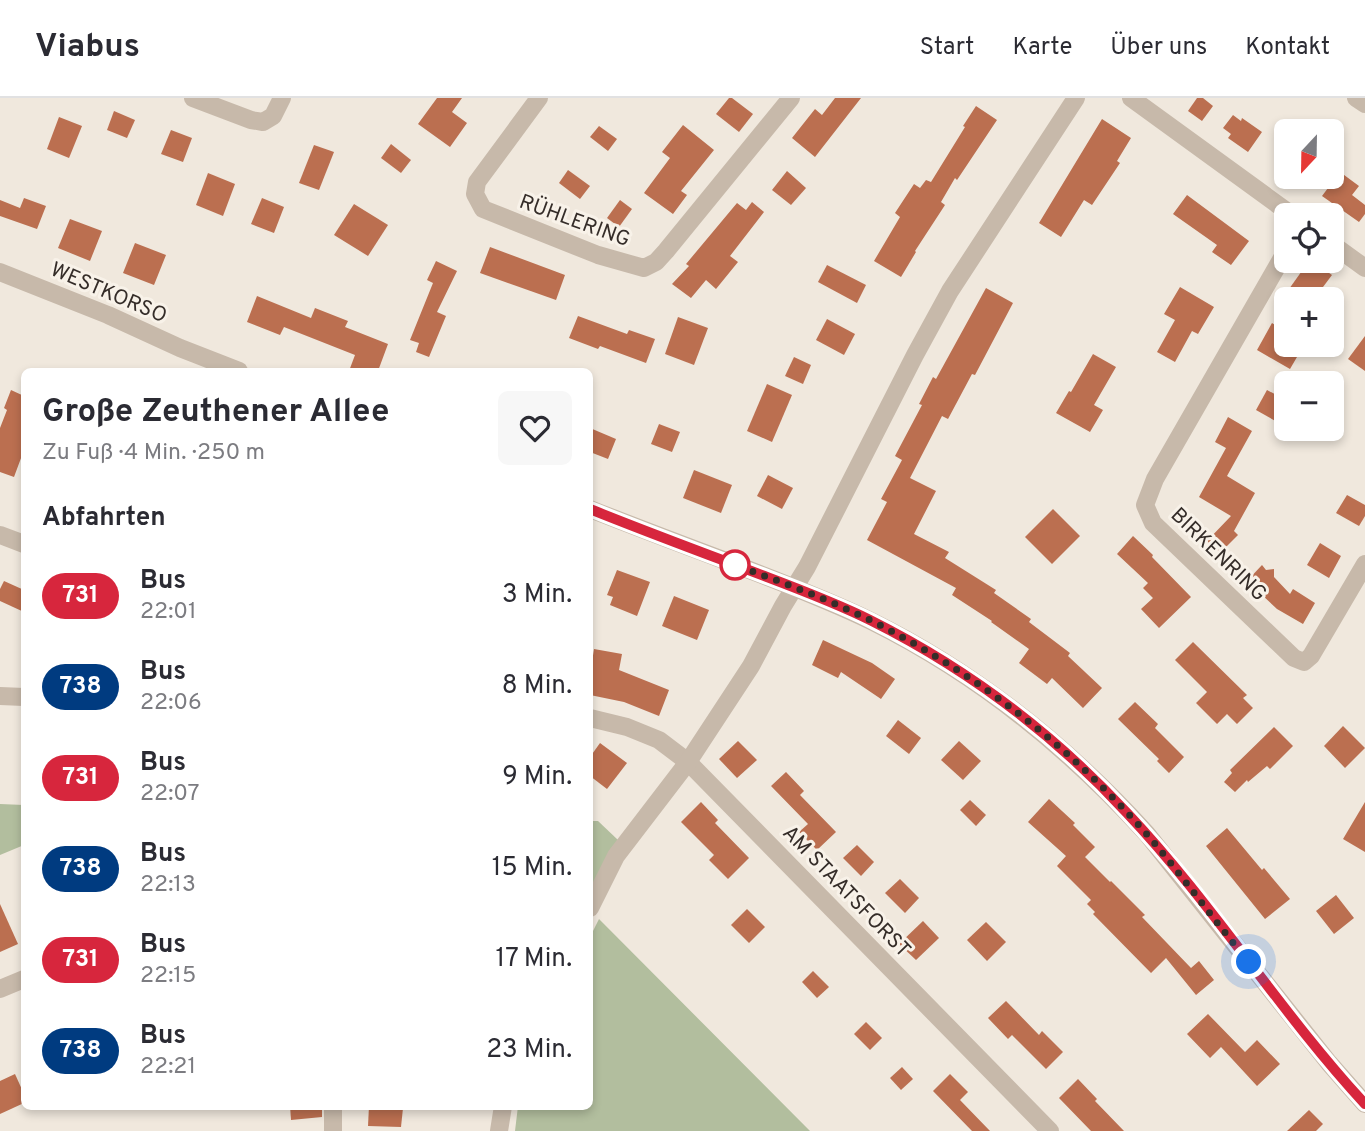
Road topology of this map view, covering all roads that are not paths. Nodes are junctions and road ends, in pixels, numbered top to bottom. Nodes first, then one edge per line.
1 (193, 98) edge
2 (282, 98) edge
3 (539, 98) edge
4 (791, 98) edge
5 (1076, 98) edge
6 (1131, 98) edge
7 (1356, 98) edge
8 (1365, 104) edge
9 (1275, 203) edge
10 (1344, 253) edge
11 (1365, 268) edge
12 (0, 272) edge
13 (1274, 272) edge
14 (231, 368) edge
15 (593, 510) edge
16 (0, 535) edge
17 (21, 543) edge
18 (1365, 564) edge
19 (795, 587) junction
20 (0, 696) edge
21 (21, 696) edge
22 (593, 719) edge
23 (688, 762) junction
24 (593, 902) edge
25 (21, 980) edge
26 (0, 989) edge
27 (1365, 1104) edge
28 (333, 1110) edge
29 (502, 1110) edge
30 (333, 1131) edge
31 (499, 1131) edge
32 (1050, 1131) edge

1 - 2 street
3 - 4 street, RÜHLERING
5 - 19 street
6 - 9 street
7 - 8 street
10 - 11 street
12 - 14 street, WESTKORSO
13 - 18 street, BIRKENRING
15 - 19 street
16 - 17 street
19 - 23 street
19 - 27 street
20 - 21 street
22 - 23 street, AM STAATSFORST
23 - 24 street
23 - 32 street, AM STAATSFORST
25 - 26 street
28 - 30 street
29 - 31 street

